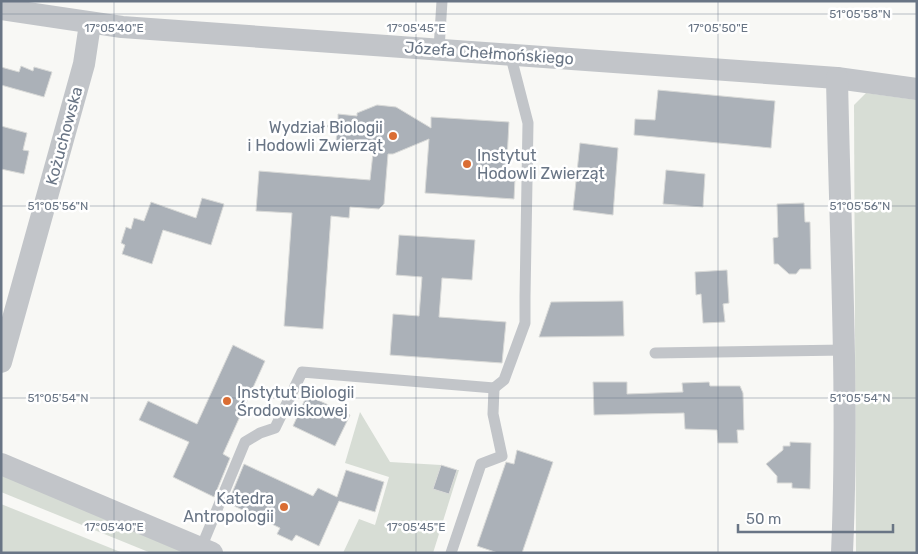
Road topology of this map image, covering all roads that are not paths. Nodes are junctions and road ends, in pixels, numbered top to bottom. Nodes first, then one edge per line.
1 (442, 1) edge
2 (1, 10) edge
3 (90, 24) junction
4 (438, 49) junction
5 (514, 54) junction
6 (837, 78) junction
7 (917, 89) edge
8 (845, 350) junction
9 (655, 353) dead end
10 (1, 362) edge
11 (494, 388) junction
12 (1, 464) edge
13 (207, 550) edge
14 (451, 553) edge
15 (842, 553) edge

1 - 4 lane
2 - 3 street, Józefa Chełmońskiego
3 - 4 street, Józefa Chełmońskiego
3 - 10 street, Kożuchowska
4 - 5 street, Józefa Chełmońskiego
5 - 6 street, Józefa Chełmońskiego
5 - 11 lane
6 - 7 street, Józefa Chełmońskiego
6 - 8 street
8 - 9 lane
8 - 15 street
11 - 13 lane
11 - 14 lane
12 - 13 street

